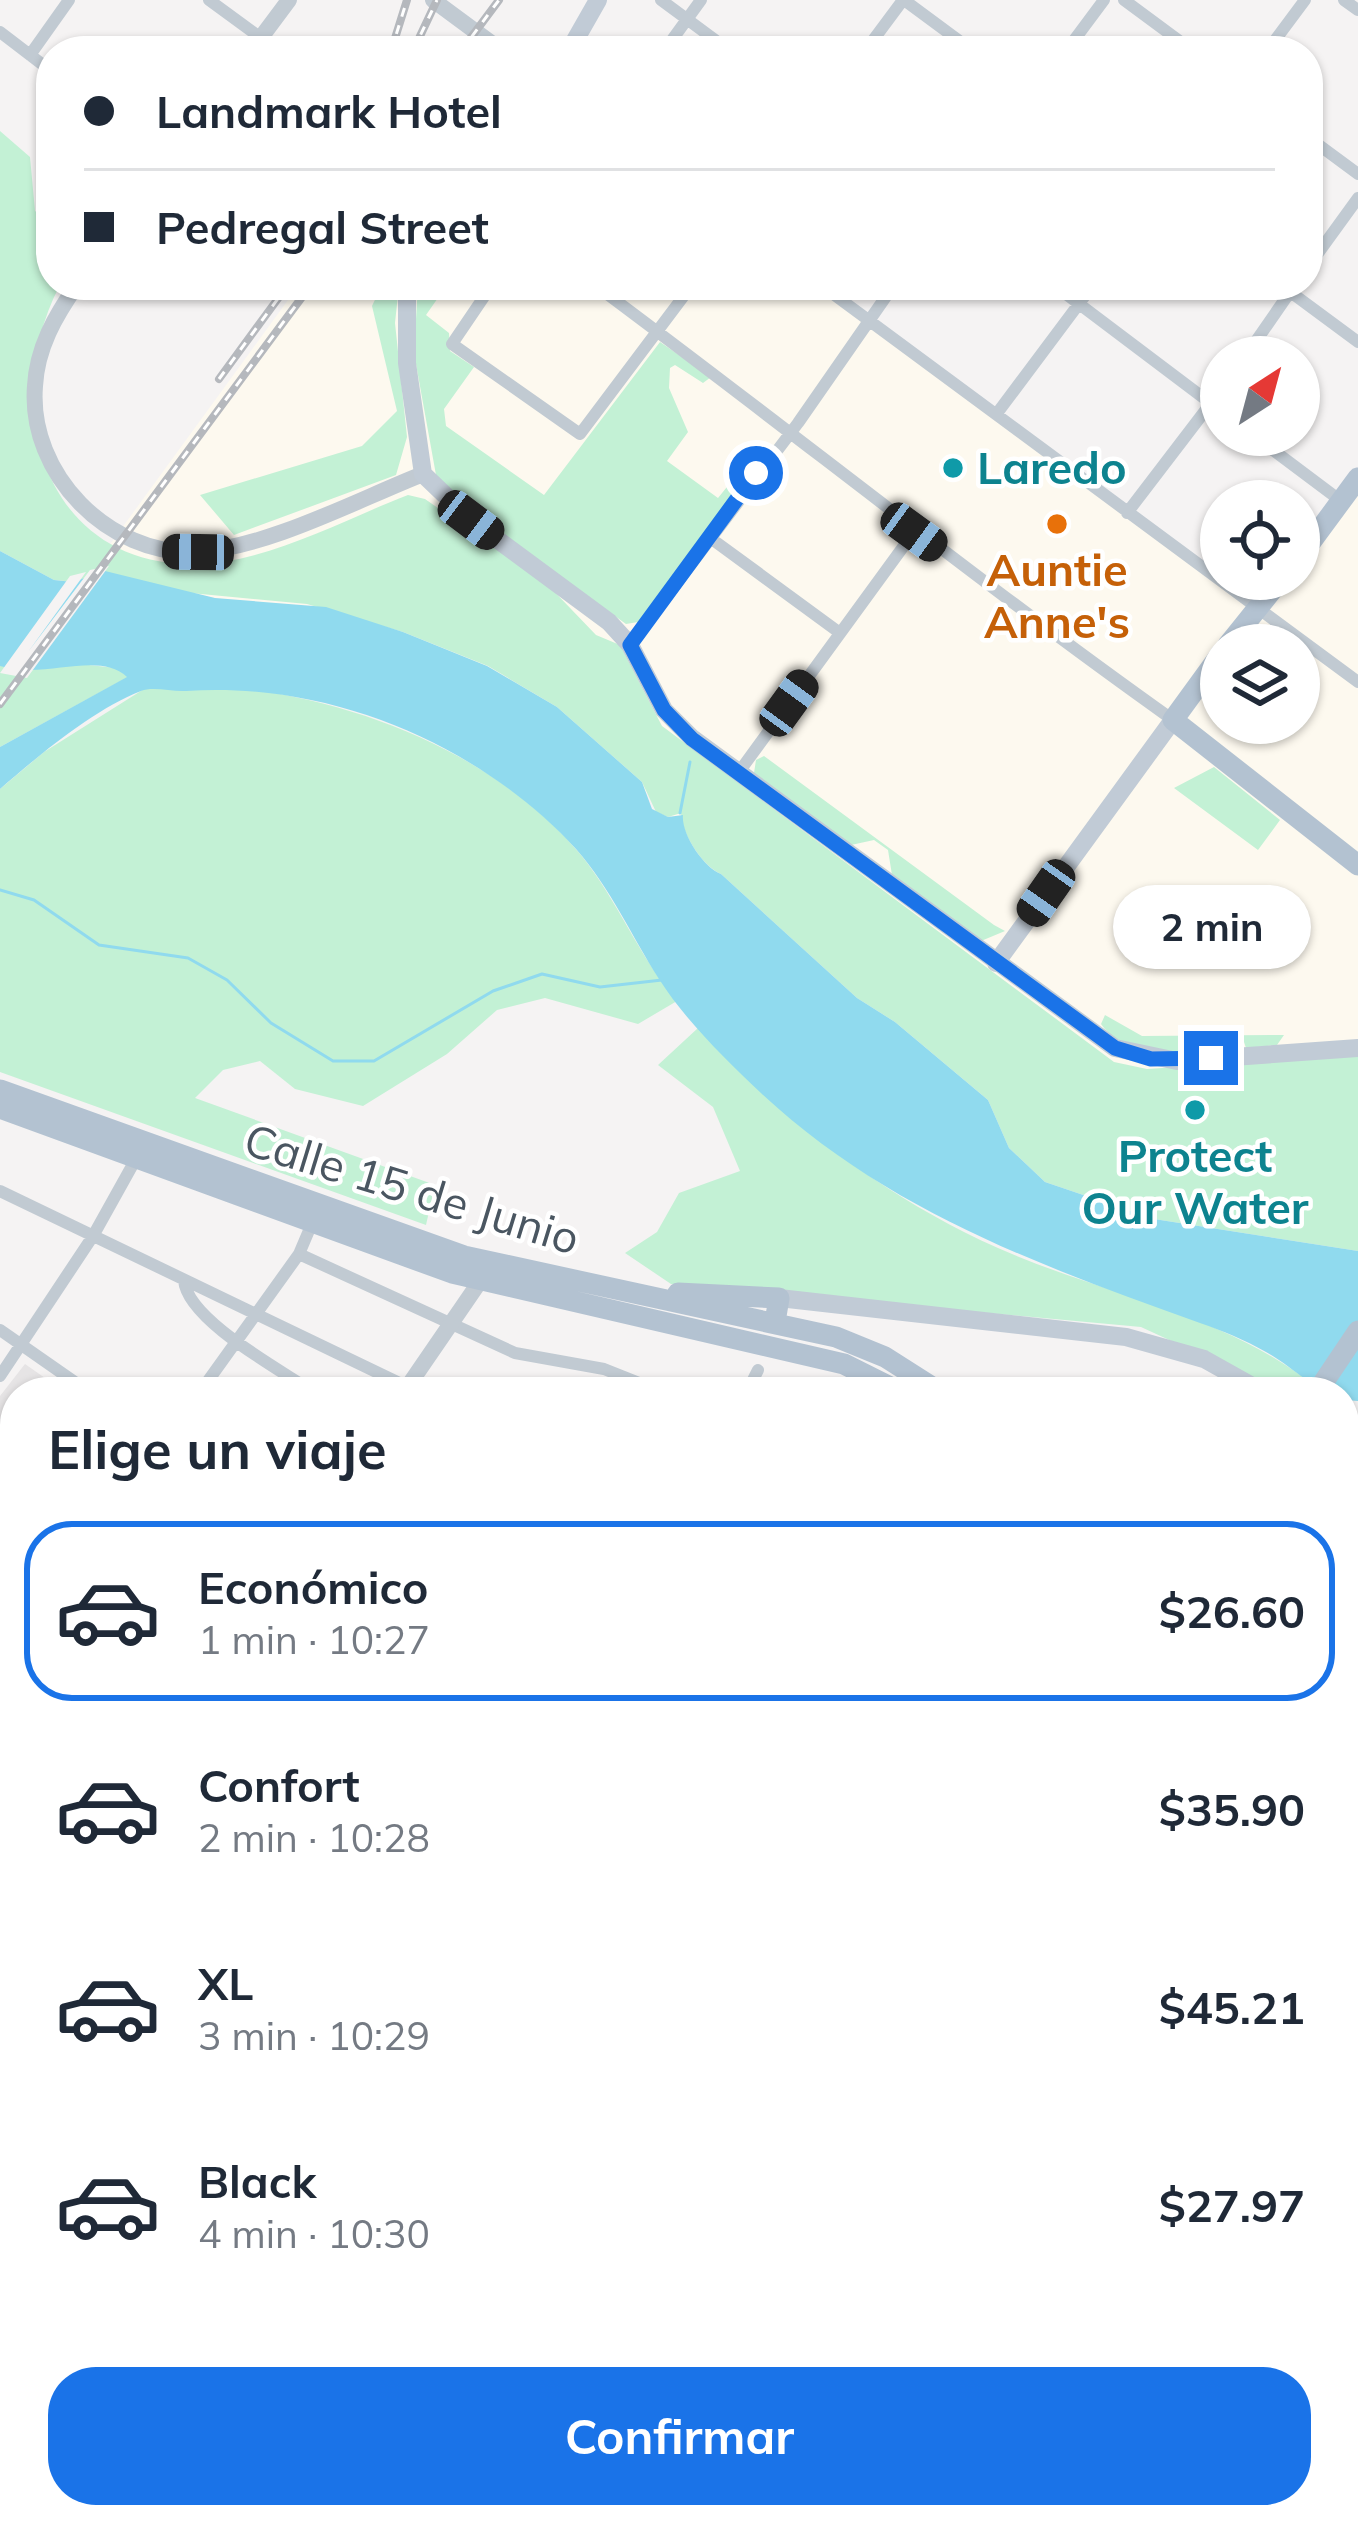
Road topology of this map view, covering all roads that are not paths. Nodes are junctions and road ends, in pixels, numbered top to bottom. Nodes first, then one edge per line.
1 (69, 0) edge
2 (209, 0) edge
3 (289, 0) edge
4 (433, 0) edge
5 (598, 0) edge
6 (662, 0) edge
7 (701, 0) edge
8 (903, 0) edge
9 (1104, 0) edge
10 (1124, 0) edge
11 (1305, 0) edge
12 (1344, 0) edge
13 (1358, 10) edge
14 (687, 19) junction
15 (0, 32) edge
16 (43, 36) edge
17 (247, 36) edge
18 (263, 36) edge
19 (482, 36) edge
20 (578, 36) edge
21 (675, 36) edge
22 (710, 36) edge
23 (876, 36) edge
24 (952, 36) edge
25 (1077, 36) edge
26 (1173, 36) edge
27 (1278, 36) edge
28 (36, 47) edge
29 (30, 55) junction
30 (36, 60) edge
31 (1323, 148) edge
32 (1358, 174) edge
33 (1358, 198) edge
34 (1323, 246) edge
35 (68, 300) edge
36 (407, 300) edge
37 (482, 300) edge
38 (615, 300) edge
39 (681, 300) edge
40 (842, 300) edge
41 (885, 300) edge
42 (1074, 300) edge
43 (1080, 300) edge
44 (1281, 300) edge
45 (1305, 300) edge
46 (1078, 303) junction
47 (872, 321) junction
48 (658, 332) junction
49 (1258, 336) edge
50 (1358, 342) edge
51 (1200, 395) edge
52 (998, 412) junction
53 (1200, 424) edge
54 (791, 429) junction
55 (1281, 456) edge
56 (423, 474) junction
57 (1358, 478) edge
58 (1350, 507) edge
59 (1126, 513) junction
60 (914, 532) junction
61 (709, 537) junction
62 (1320, 537) edge
63 (1262, 600) edge
64 (1256, 607) junction
65 (1243, 624) edge
66 (840, 633) junction
67 (630, 645) junction
68 (1358, 682) edge
69 (1200, 683) edge
70 (1174, 719) junction
71 (739, 772) junction
72 (1358, 865) edge
73 (997, 963) junction
74 (1358, 1048) edge
75 (0, 1090) edge
76 (0, 1108) edge
77 (41, 1114) junction
78 (137, 1157) junction
79 (0, 1191) edge
80 (313, 1221) junction
81 (93, 1236) junction
82 (299, 1254) junction
83 (485, 1273) junction
84 (184, 1280) junction
85 (645, 1295) junction
86 (779, 1298) junction
87 (575, 1304) junction
88 (258, 1315) junction
89 (775, 1322) junction
90 (447, 1325) junction
91 (0, 1330) edge
92 (1358, 1331) edge
93 (238, 1341) junction
94 (22, 1346) junction
95 (1358, 1351) edge
96 (758, 1370) dead end
97 (0, 1376) edge
98 (67, 1377) edge
99 (211, 1377) edge
100 (292, 1377) edge
101 (384, 1377) edge
102 (417, 1377) edge
103 (626, 1377) edge
104 (754, 1377) edge
105 (870, 1377) edge
106 (915, 1377) edge
107 (1236, 1377) edge
108 (1328, 1377) edge
109 (1340, 1377) edge

1 - 16 street
2 - 17 street
3 - 18 street
4 - 19 street
5 - 20 main road
6 - 14 street
7 - 14 street
8 - 23 street
8 - 24 street
9 - 25 street
10 - 26 street
11 - 27 street
12 - 13 street
14 - 21 street
14 - 22 street
15 - 29 street
28 - 29 street
29 - 30 street
31 - 32 street
33 - 34 street
35 - 56 street
36 - 56 main road
37 - 48 street
38 - 48 street
39 - 48 street
40 - 47 street
41 - 47 street
42 - 46 street
43 - 46 street
44 - 49 street
45 - 50 street
46 - 51 street
46 - 52 street
47 - 52 street
47 - 54 street
48 - 54 street
52 - 59 street
53 - 59 street
54 - 60 street
54 - 61 street
55 - 58 street
56 - 67 main road
57 - 58 main road
58 - 62 main road
59 - 64 street
60 - 66 street
60 - 70 street
61 - 66 street
61 - 67 street
63 - 64 main road
64 - 65 main road
64 - 68 street
66 - 71 street
67 - 71 main road
69 - 70 main road
70 - 72 main road
70 - 73 main road
71 - 73 main road
73 - 74 main road
75 - 77 main road, Calle 15 de Junio
76 - 77 main road, Calle 15 de Junio
77 - 78 main road, Calle 15 de Junio
77 - 83 main road, Calle 15 de Junio
78 - 80 main road, Calle 15 de Junio
78 - 81 street
79 - 81 street
80 - 82 street
80 - 83 main road, Calle 15 de Junio
81 - 84 street
81 - 94 street
82 - 88 street
82 - 90 street
83 - 85 main road, Calle 15 de Junio
83 - 87 main road, Calle 15 de Junio
83 - 90 street
84 - 88 street
84 - 93 street
85 - 86 main road
85 - 87 main road
85 - 89 main road, Calle 15 de Junio
86 - 89 main road
86 - 107 main road
87 - 105 main road, Calle 15 de Junio
88 - 93 street
88 - 101 street
89 - 106 main road, Calle 15 de Junio
90 - 102 street
90 - 103 street
91 - 94 street
92 - 108 main road
93 - 99 street
93 - 100 street
94 - 97 street
94 - 98 street
95 - 109 main road
96 - 104 street

